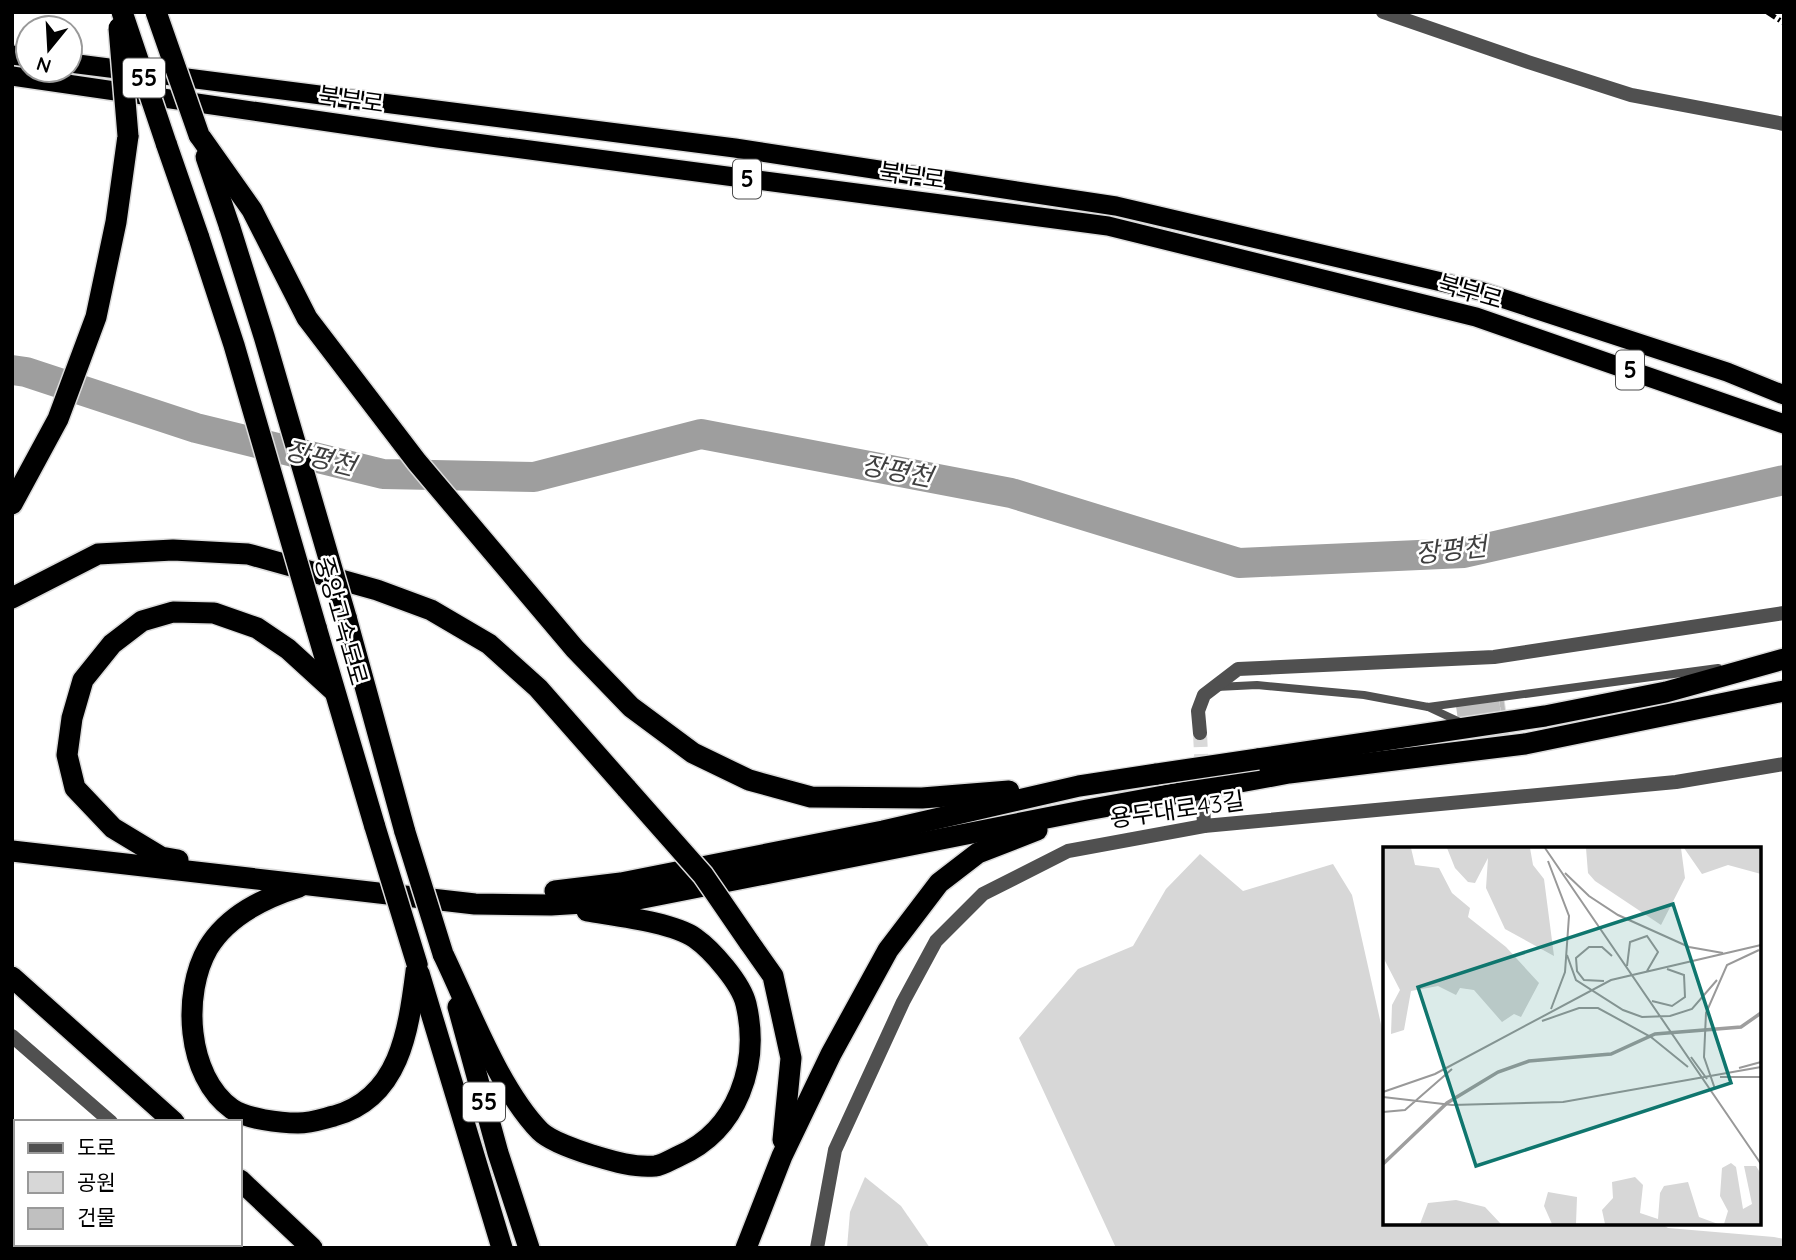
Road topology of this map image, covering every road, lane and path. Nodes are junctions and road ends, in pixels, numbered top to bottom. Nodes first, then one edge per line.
1 (120, 12) edge
2 (156, 12) edge
3 (1384, 12) edge
4 (84, 65) edge
5 (12, 76) edge
6 (1784, 124) edge
7 (199, 135) junction
8 (1784, 395) edge
9 (1784, 424) edge
10 (12, 504) edge
11 (12, 598) edge
12 (1784, 612) edge
13 (1784, 659) edge
14 (1214, 687) junction
15 (334, 691) junction
16 (1784, 691) edge
17 (1428, 706) junction
18 (1469, 727) junction
19 (1200, 733) tunnel mouth
20 (1784, 764) edge
21 (1079, 786) junction
22 (1203, 803) dead end
23 (1087, 810) junction
24 (1204, 826) junction
25 (12, 851) edge
26 (303, 886) junction
27 (551, 905) junction
28 (443, 954) junction
29 (417, 964) junction
30 (12, 977) edge
31 (12, 1036) edge
32 (109, 1120) edge
33 (172, 1120) edge
34 (782, 1156) junction
35 (242, 1182) edge
36 (312, 1248) edge
37 (502, 1248) edge
38 (529, 1248) edge
39 (746, 1248) edge
40 (817, 1248) edge

1 - 10 highway, bridge
1 - 15 highway, 중앙고속도로 / 55, bridge
2 - 7 highway, 중앙고속도로 / 55, bridge
3 - 6 street
4 - 8 highway, 북부로 / 5
5 - 9 highway, 북부로 / 5
7 - 21 highway
7 - 28 highway, 중앙고속도로 / 55, bridge
11 - 34 highway, bridge
12 - 14 street
13 - 17 lane
13 - 18 highway
14 - 17 lane
14 - 19 street
15 - 21 highway
15 - 29 highway, 중앙고속도로 / 55, bridge
16 - 23 highway
17 - 18 lane
18 - 21 highway, bridge
20 - 24 street, 용두대로43길
22 - 24 street
23 - 27 highway
23 - 34 highway
24 - 40 street, 용두대로43길
25 - 26 highway
26 - 27 highway
26 - 29 highway
27 - 28 highway
28 - 38 highway, 중앙고속도로 / 55
29 - 37 highway, 중앙고속도로 / 55
30 - 33 highway
31 - 32 street
34 - 39 highway
35 - 36 highway

